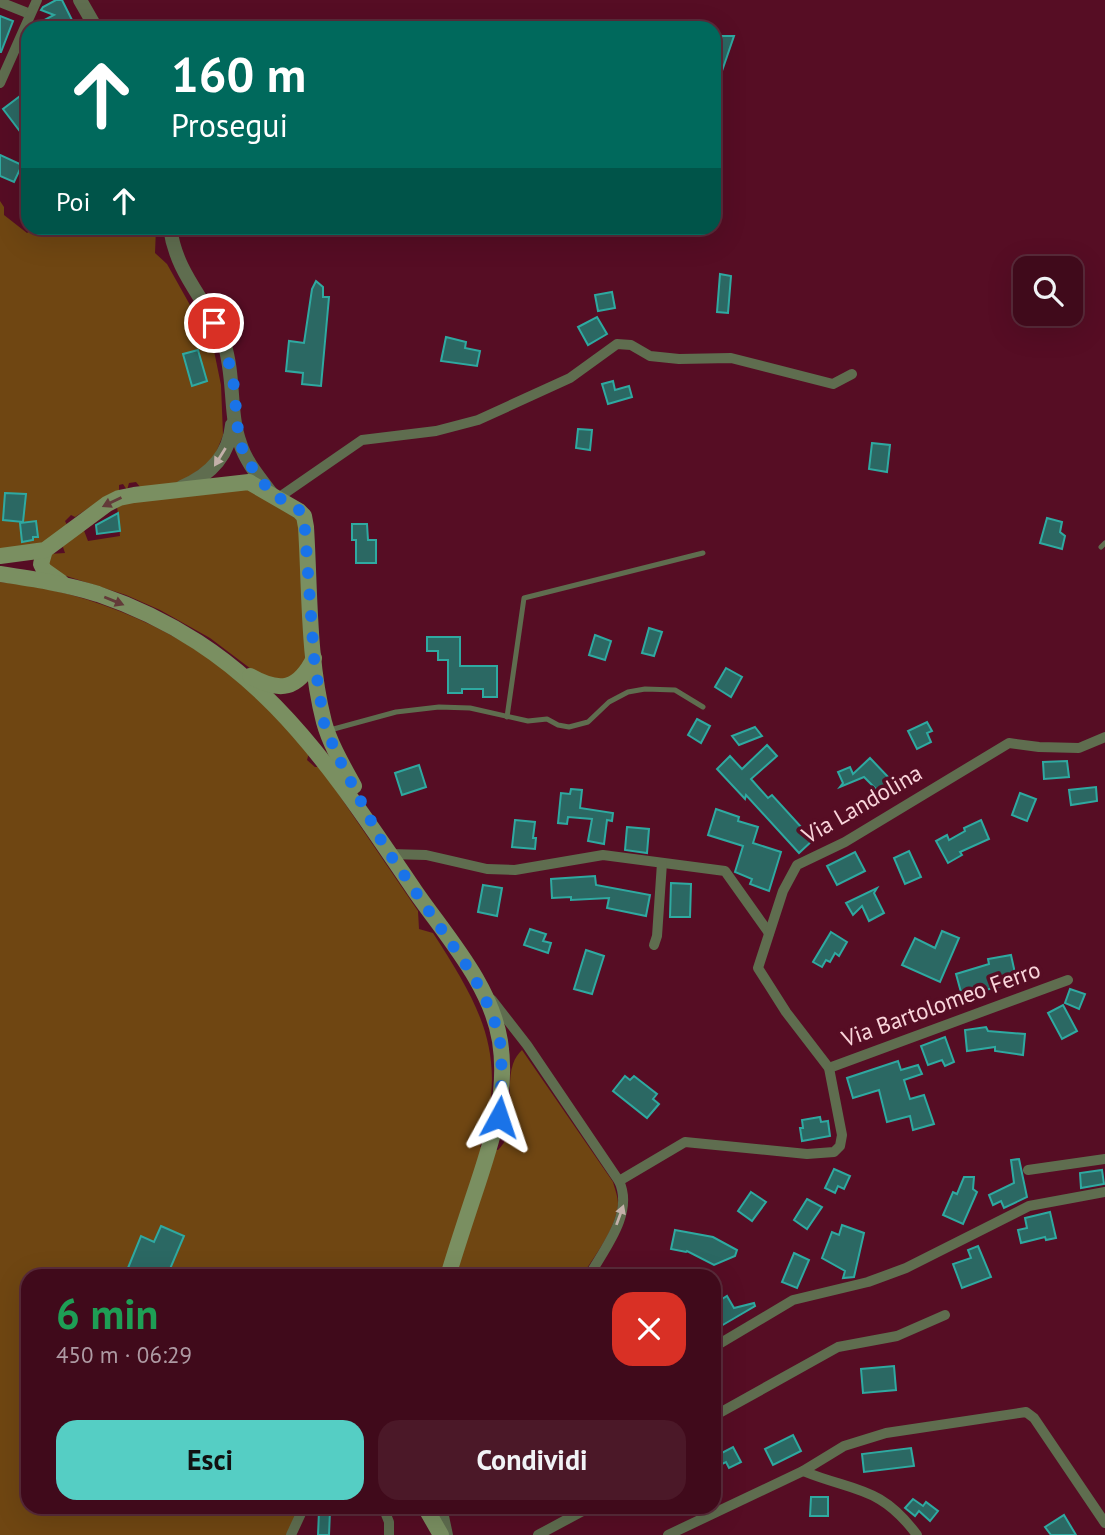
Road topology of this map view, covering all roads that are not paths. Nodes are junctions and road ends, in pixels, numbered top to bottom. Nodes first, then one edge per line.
1 (37, 0) edge
2 (80, 0) edge
3 (0, 2) edge
4 (30, 14) junction
5 (27, 21) edge
6 (92, 21) edge
7 (21, 35) edge
8 (0, 83) edge
9 (172, 235) edge
10 (852, 374) dead end
11 (234, 406) junction
12 (178, 489) junction
13 (274, 495) junction
14 (45, 550) junction
15 (703, 553) dead end
16 (0, 556) edge
17 (0, 574) edge
18 (68, 586) junction
19 (314, 658) junction
20 (233, 666) junction
21 (703, 707) dead end
22 (508, 717) junction
23 (349, 726) junction
24 (330, 736) junction
25 (1105, 737) edge
26 (316, 751) junction
27 (387, 850) junction
28 (662, 863) junction
29 (769, 933) junction
30 (654, 945) dead end
31 (473, 975) junction
32 (1068, 980) dead end
33 (829, 1068) junction
34 (1105, 1159) edge
35 (1028, 1170) dead end
36 (619, 1181) junction
37 (1105, 1192) edge
38 (449, 1269) edge
39 (593, 1269) edge
40 (945, 1315) dead end
41 (721, 1342) edge
42 (721, 1412) edge
43 (803, 1471) junction
44 (721, 1510) edge
45 (300, 1514) edge
46 (386, 1514) edge
47 (429, 1514) edge
48 (444, 1514) edge
49 (577, 1514) edge
50 (712, 1514) edge
51 (1105, 1523) edge
52 (290, 1535) edge
53 (389, 1535) edge
54 (441, 1535) edge
55 (448, 1535) edge
56 (538, 1535) edge
57 (668, 1535) edge
58 (917, 1535) edge

1 - 4 street
2 - 6 street
3 - 4 street
4 - 5 street
7 - 8 street
9 - 11 street
10 - 13 street
11 -> 12 street
11 - 13 street
12 - 13 main road
12 -> 14 main road
13 - 19 main road
14 - 16 main road
14 - 18 main road
15 - 22 lane
17 - 18 main road
18 -> 20 main road
19 - 20 main road
19 - 24 main road
20 - 26 main road
21 - 22 lane
22 - 23 lane
23 - 24 lane
23 - 24 lane
24 - 26 lane
24 - 27 main road
25 - 29 street, Via Landolina
26 - 27 main road
27 - 28 street
27 - 31 main road
28 - 29 street
28 - 30 street
29 - 33 street, Via Landolina
31 - 36 street
31 - 38 main road
32 - 33 street, Via Bartolomeo Ferro
33 - 36 street, Via Landolina
34 - 35 street
39 -> 36 street
37 - 41 street
40 - 42 street
43 - 44 street
43 - 51 street
43 - 58 street
45 - 52 street
46 - 53 street
47 - 54 main road
48 - 55 street
49 - 56 street
50 - 57 street

